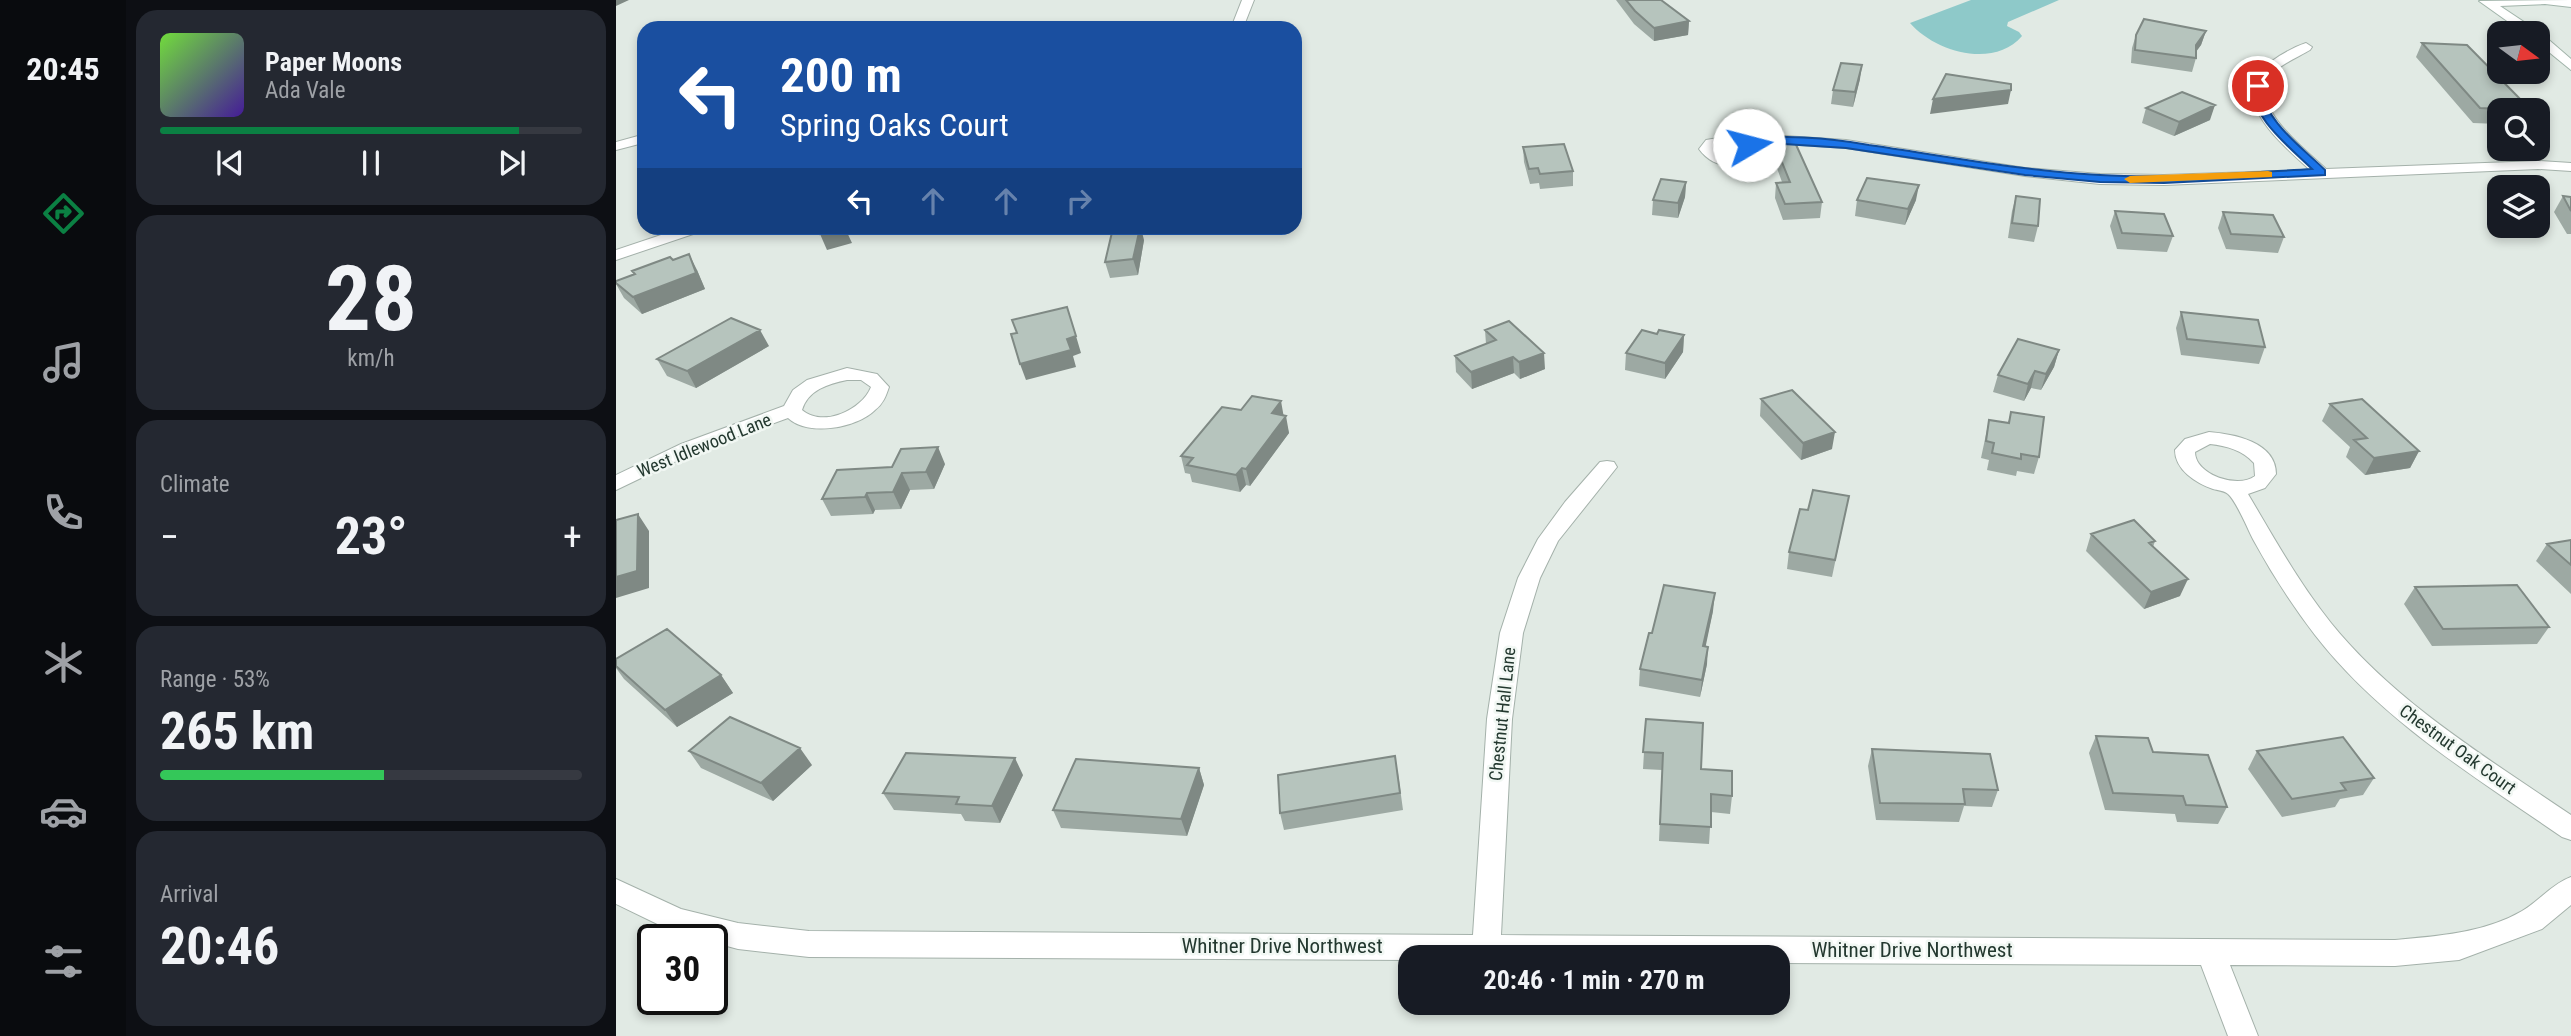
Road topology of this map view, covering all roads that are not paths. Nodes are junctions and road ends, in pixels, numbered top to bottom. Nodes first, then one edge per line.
1 (1248, 0) edge
2 (2570, 1) edge
3 (2486, 2) edge
4 (1240, 21) edge
5 (2514, 21) edge
6 (2306, 47) dead end
7 (2550, 48) edge
8 (2571, 66) edge
9 (637, 140) edge
10 (1749, 145) dead end
11 (616, 146) edge
12 (2571, 167) edge
13 (2321, 172) junction
14 (675, 235) edge
15 (616, 255) edge
16 (792, 410) dead end
17 (1607, 467) dead end
18 (616, 483) edge
19 (2235, 488) dead end
20 (2571, 829) edge
21 (2571, 889) edge
22 (616, 891) edge
23 (1486, 945) edge
24 (1398, 947) edge
25 (1790, 950) edge
26 (2211, 952) junction
27 (2243, 1036) edge

1 - 4 street
2 - 3 street
3 - 5 street
6 - 13 street
7 - 8 street
9 - 11 street
10 - 13 street
12 - 13 street
14 - 15 street
16 - 18 street, West Idlewood Lane
17 - 23 street, Chestnut Hall Lane
19 - 20 street, Chestnut Oak Court
21 - 26 street, Whitner Drive Northwest
22 - 24 street, Whitner Drive Northwest
25 - 26 street, Whitner Drive Northwest
26 - 27 street

